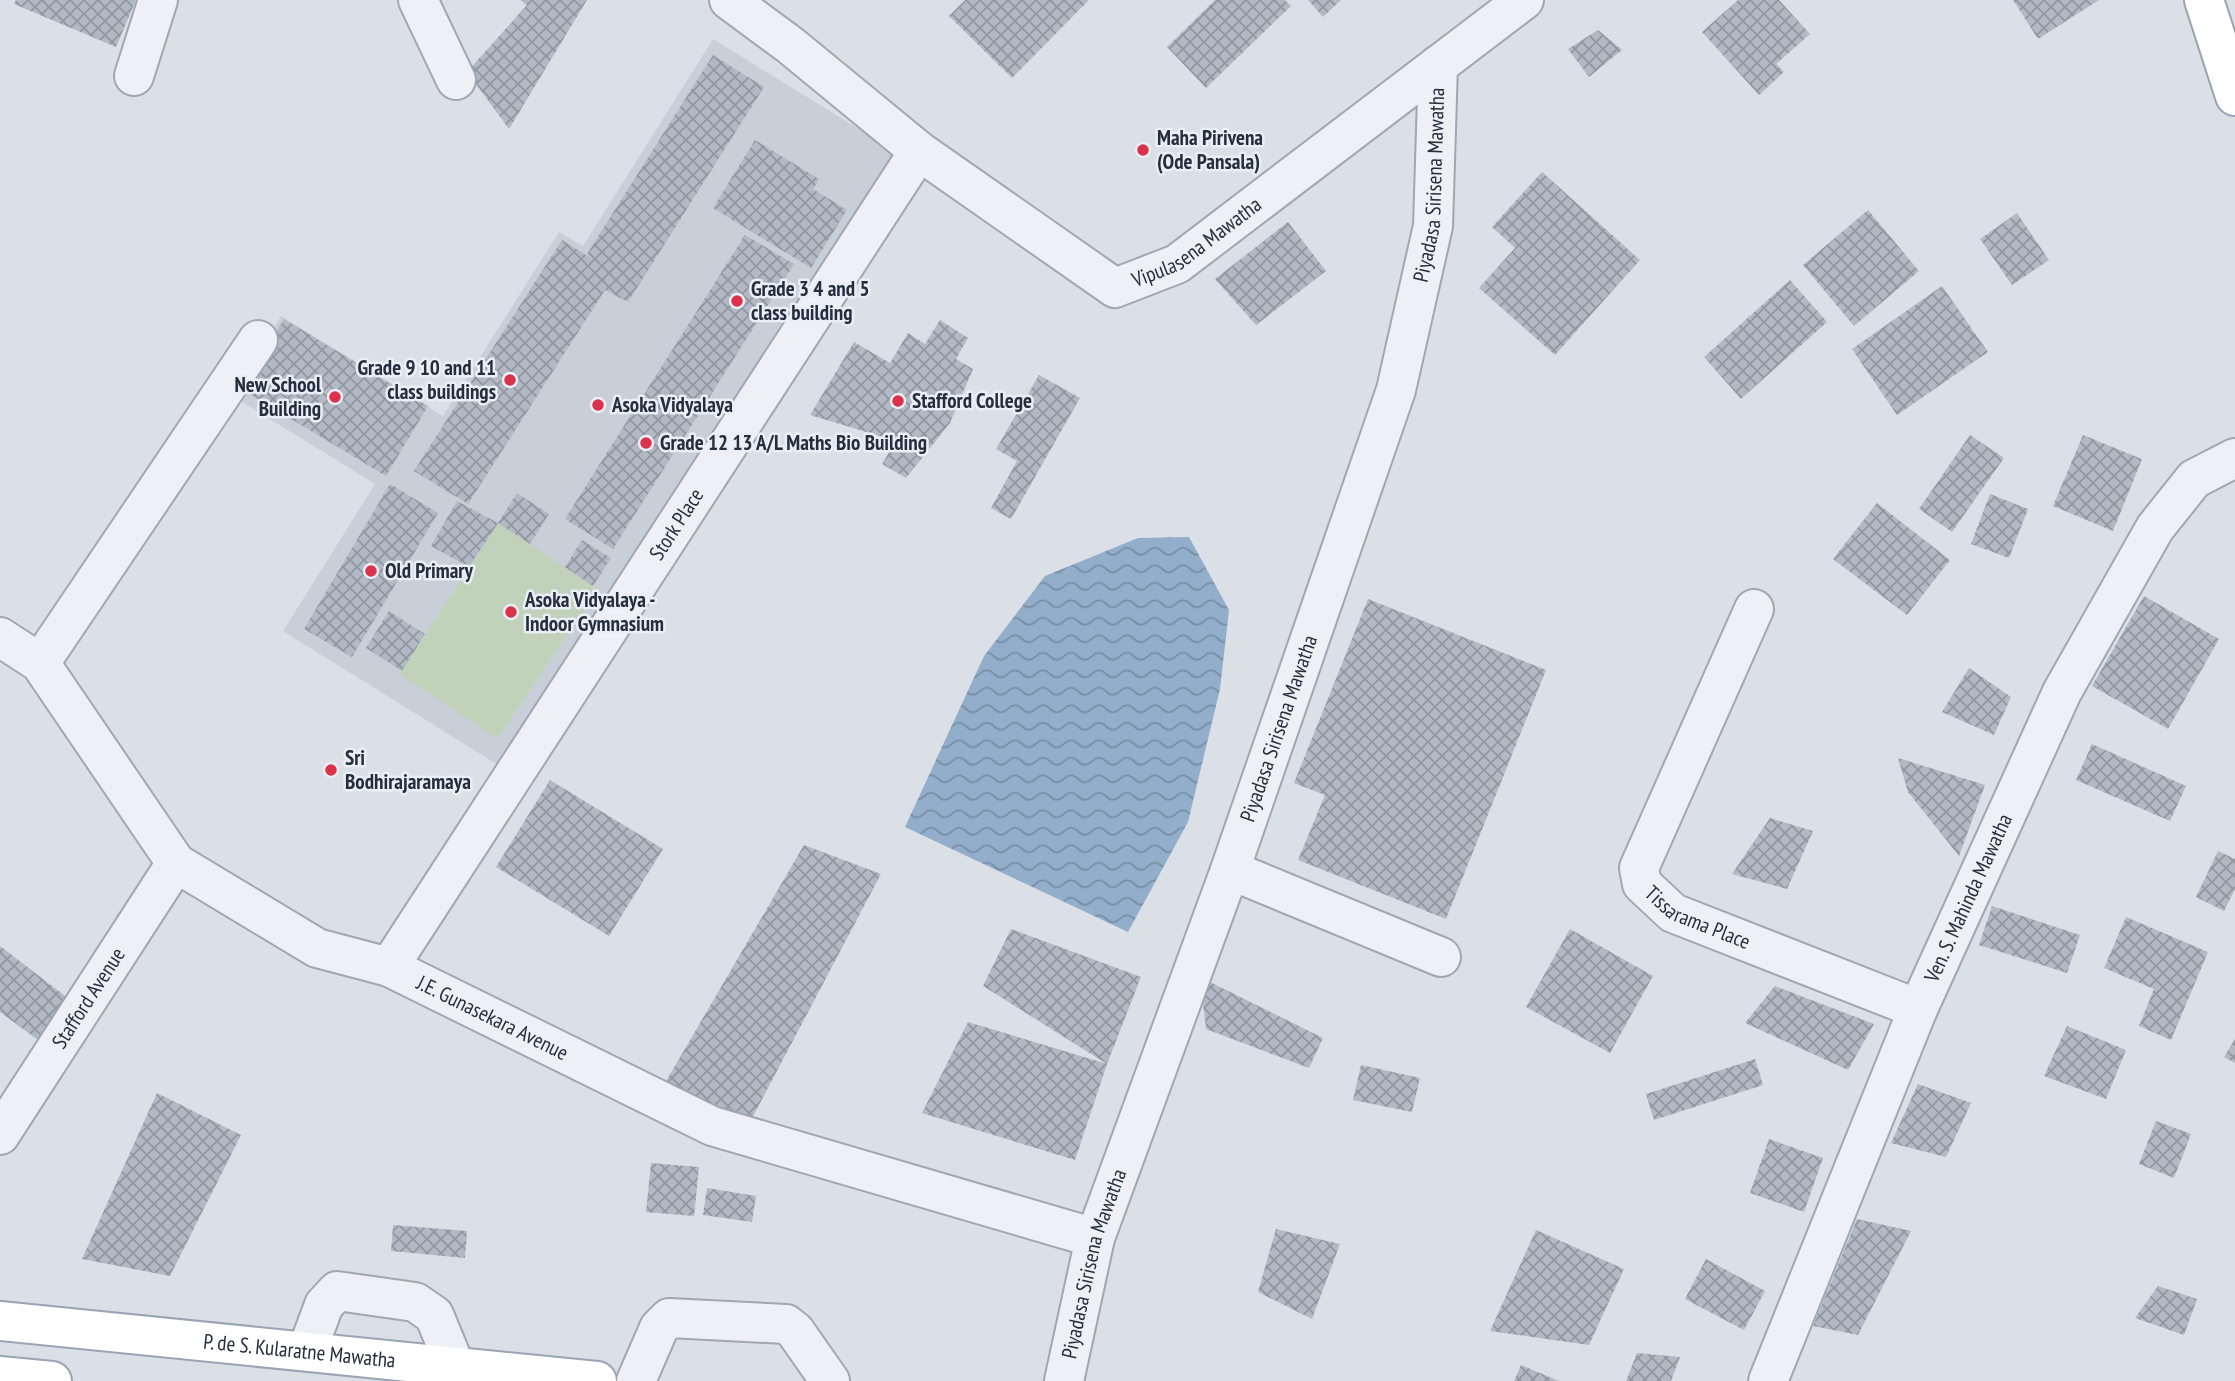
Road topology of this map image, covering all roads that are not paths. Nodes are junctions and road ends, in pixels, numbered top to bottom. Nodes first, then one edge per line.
1 (158, 0) edge
2 (418, 0) edge
3 (729, 0) edge
4 (1524, 0) edge
5 (2204, 0) edge
6 (1438, 65) junction
7 (134, 76) dead end
8 (456, 80) dead end
9 (2235, 96) edge
10 (919, 151) junction
11 (258, 340) dead end
12 (2235, 458) edge
13 (1754, 609) dead end
14 (0, 637) edge
15 (40, 663) junction
16 (176, 863) junction
17 (1230, 870) junction
18 (1441, 957) dead end
19 (389, 967) junction
20 (1918, 1009) junction
21 (0, 1135) edge
22 (1095, 1238) junction
23 (0, 1321) edge
24 (307, 1351) junction
25 (455, 1366) junction
26 (0, 1376) edge
27 (52, 1381) edge
28 (597, 1381) edge
29 (636, 1381) edge
30 (830, 1381) edge
31 (1064, 1381) edge
32 (1768, 1381) edge

1 - 7 street
2 - 8 street
3 - 10 street, Vipulasena Mawatha
4 - 6 street, Vipulasena Mawatha
5 - 9 main road
6 - 10 street, Vipulasena Mawatha
6 - 17 street, Piyadasa Sirisena Mawatha
10 - 19 street, Stork Place
11 - 15 street
12 - 20 street, Ven. S. Mahinda Mawatha
13 - 20 street, Tissarama Place
14 - 15 street, J.E. Gunasekara Avenue
15 - 16 street, J.E. Gunasekara Avenue
16 - 19 street, J.E. Gunasekara Avenue
16 - 21 street, Stafford Avenue
17 - 18 street
17 - 22 street, Piyadasa Sirisena Mawatha
19 - 22 street, J.E. Gunasekara Avenue
20 - 32 street, Ven. S. Mahinda Mawatha
22 - 31 street, Piyadasa Sirisena Mawatha
23 - 24 main road, P. de S. Kularatne Mawatha
24 - 25 main road, P. de S. Kularatne Mawatha
24 - 25 street
25 - 28 main road, P. de S. Kularatne Mawatha
26 - 27 main road
29 - 30 street

